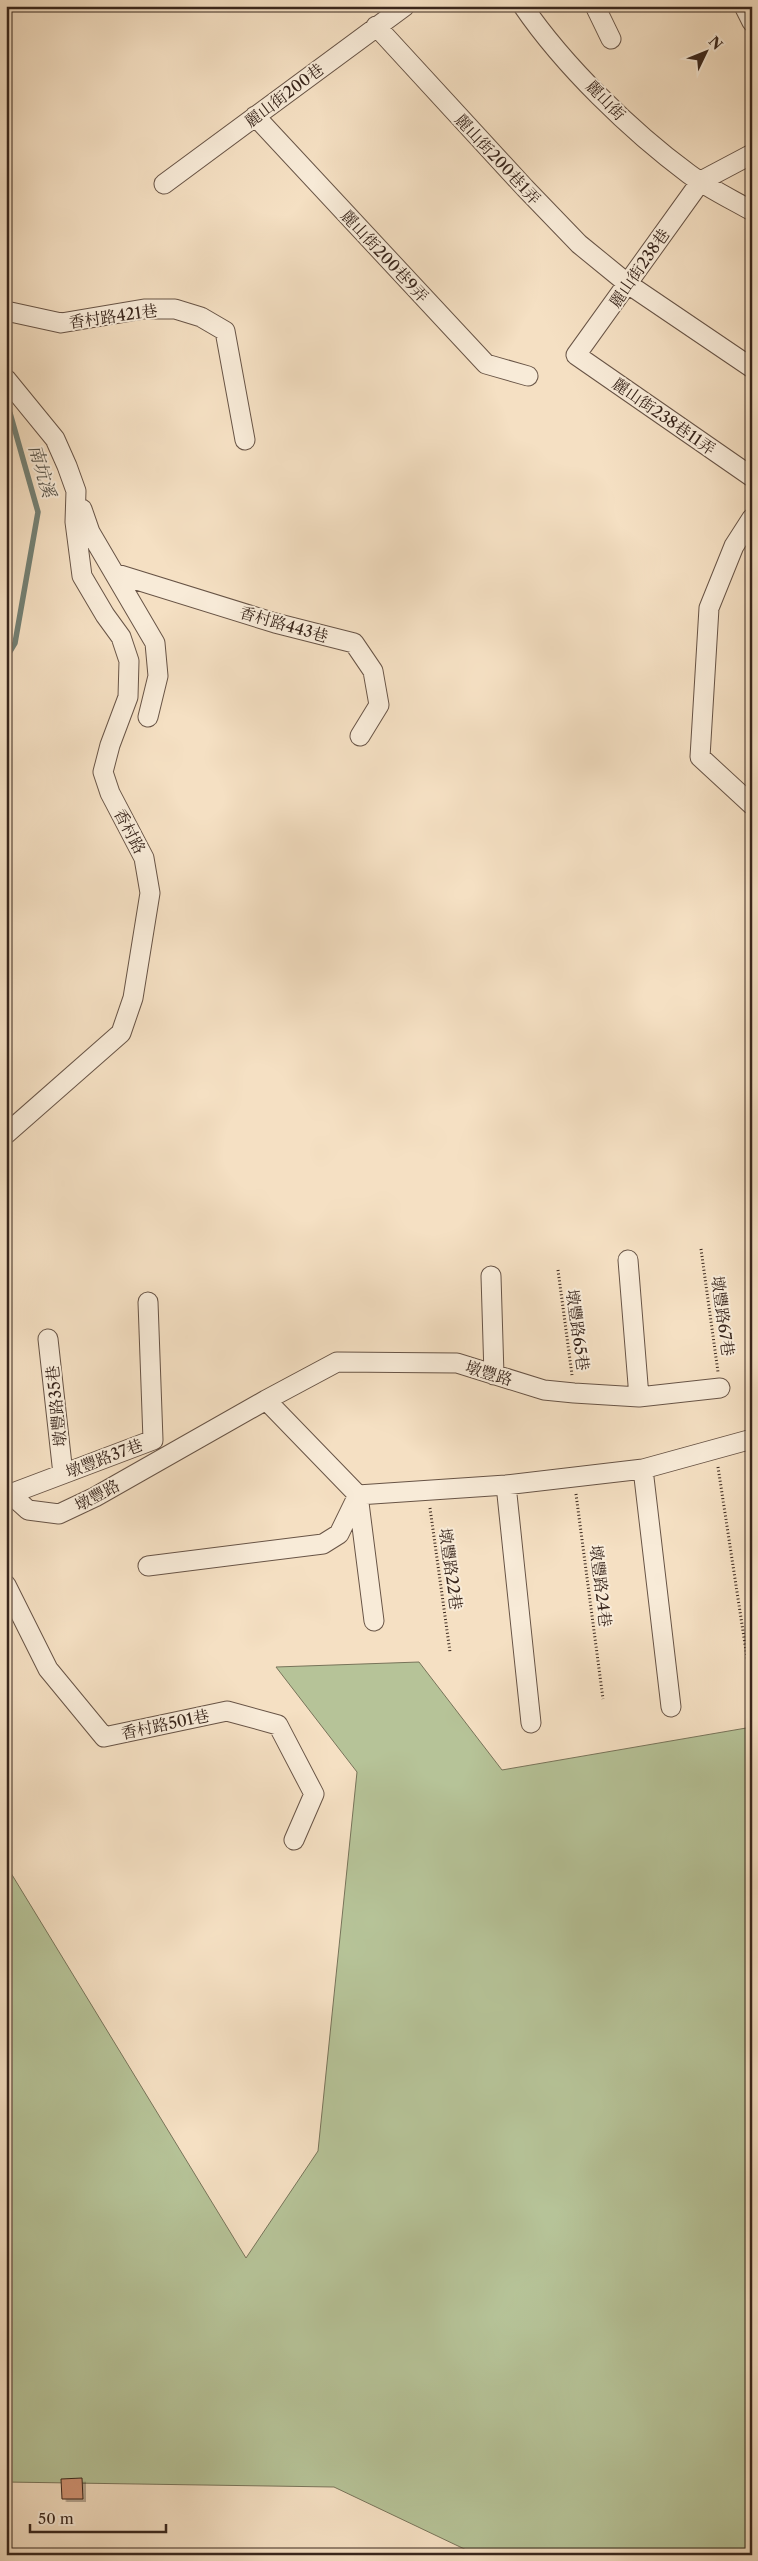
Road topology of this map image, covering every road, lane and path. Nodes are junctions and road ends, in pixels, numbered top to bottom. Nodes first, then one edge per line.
1 (404, 6) edge
2 (523, 6) edge
3 (595, 6) edge
4 (744, 6) edge
5 (752, 22) edge
6 (376, 26) junction
7 (611, 40) dead end
8 (255, 116) junction
9 (752, 154) edge
10 (700, 181) junction
11 (164, 184) dead end
12 (752, 211) edge
13 (628, 284) junction
14 (6, 311) edge
15 (576, 355) joint
16 (752, 368) edge
17 (528, 376) dead end
18 (6, 379) edge
19 (245, 440) dead end
20 (752, 476) edge
21 (76, 491) junction
22 (752, 518) edge
23 (114, 573) junction
24 (148, 717) dead end
25 (360, 736) dead end
26 (752, 805) edge
27 (6, 1134) edge
28 (701, 1249) dead end
29 (628, 1260) dead end
30 (558, 1270) dead end
31 (492, 1276) dead end
32 (148, 1302) dead end
33 (48, 1339) dead end
34 (494, 1375) junction
35 (720, 1388) joint
36 (574, 1393) junction
37 (639, 1396) junction
38 (266, 1400) junction
39 (752, 1439) edge
40 (715, 1450) junction
41 (643, 1469) junction
42 (63, 1474) junction
43 (574, 1476) junction
44 (506, 1485) junction
45 (427, 1490) junction
46 (8, 1492) edge
47 (358, 1494) junction
48 (148, 1566) dead end
49 (6, 1585) edge
50 (374, 1620) dead end
51 (450, 1652) dead end
52 (748, 1664) dead end
53 (603, 1699) dead end
54 (671, 1707) dead end
55 (531, 1722) dead end
56 (294, 1840) dead end

1 - 6 street, 麗山街200巷
2 - 10 street, 麗山街
3 - 7 street
4 - 5 street
6 - 8 street, 麗山街200巷
6 - 13 street, 麗山街200巷1弄
8 - 11 street, 麗山街200巷
8 - 17 street, 麗山街200巷9弄
9 - 10 street
10 - 12 street, 麗山街
10 - 13 street, 麗山街238巷
13 - 15 street, 麗山街238巷
13 - 16 street, 麗山街200巷1弄
14 - 19 street, 香村路421巷
15 - 20 street, 麗山街238巷11弄
18 - 21 street, 香村路
21 - 23 street, 香村路
21 - 27 street, 香村路
22 - 26 street
23 - 24 street, 香村路
23 - 25 street, 香村路443巷
28 - 35 path, 墩豐路67巷
29 - 37 street
30 - 36 path, 墩豐路65巷
31 - 34 street
32 - 42 street, 墩豐路37巷
33 - 42 street, 墩豐路35巷
34 - 36 street, 墩豐路
34 - 38 street, 墩豐路
35 - 37 street, 墩豐路
36 - 37 street, 墩豐路
38 - 46 street, 墩豐路
38 - 47 street
39 - 40 street
40 - 41 street
40 - 52 path
41 - 43 street
41 - 54 street
42 - 46 street, 墩豐路37巷
43 - 44 street
43 - 53 path, 墩豐路24巷
44 - 45 street
44 - 55 street
45 - 47 street
45 - 51 path, 墩豐路22巷
47 - 48 street
47 - 50 street
49 - 56 street, 香村路501巷

